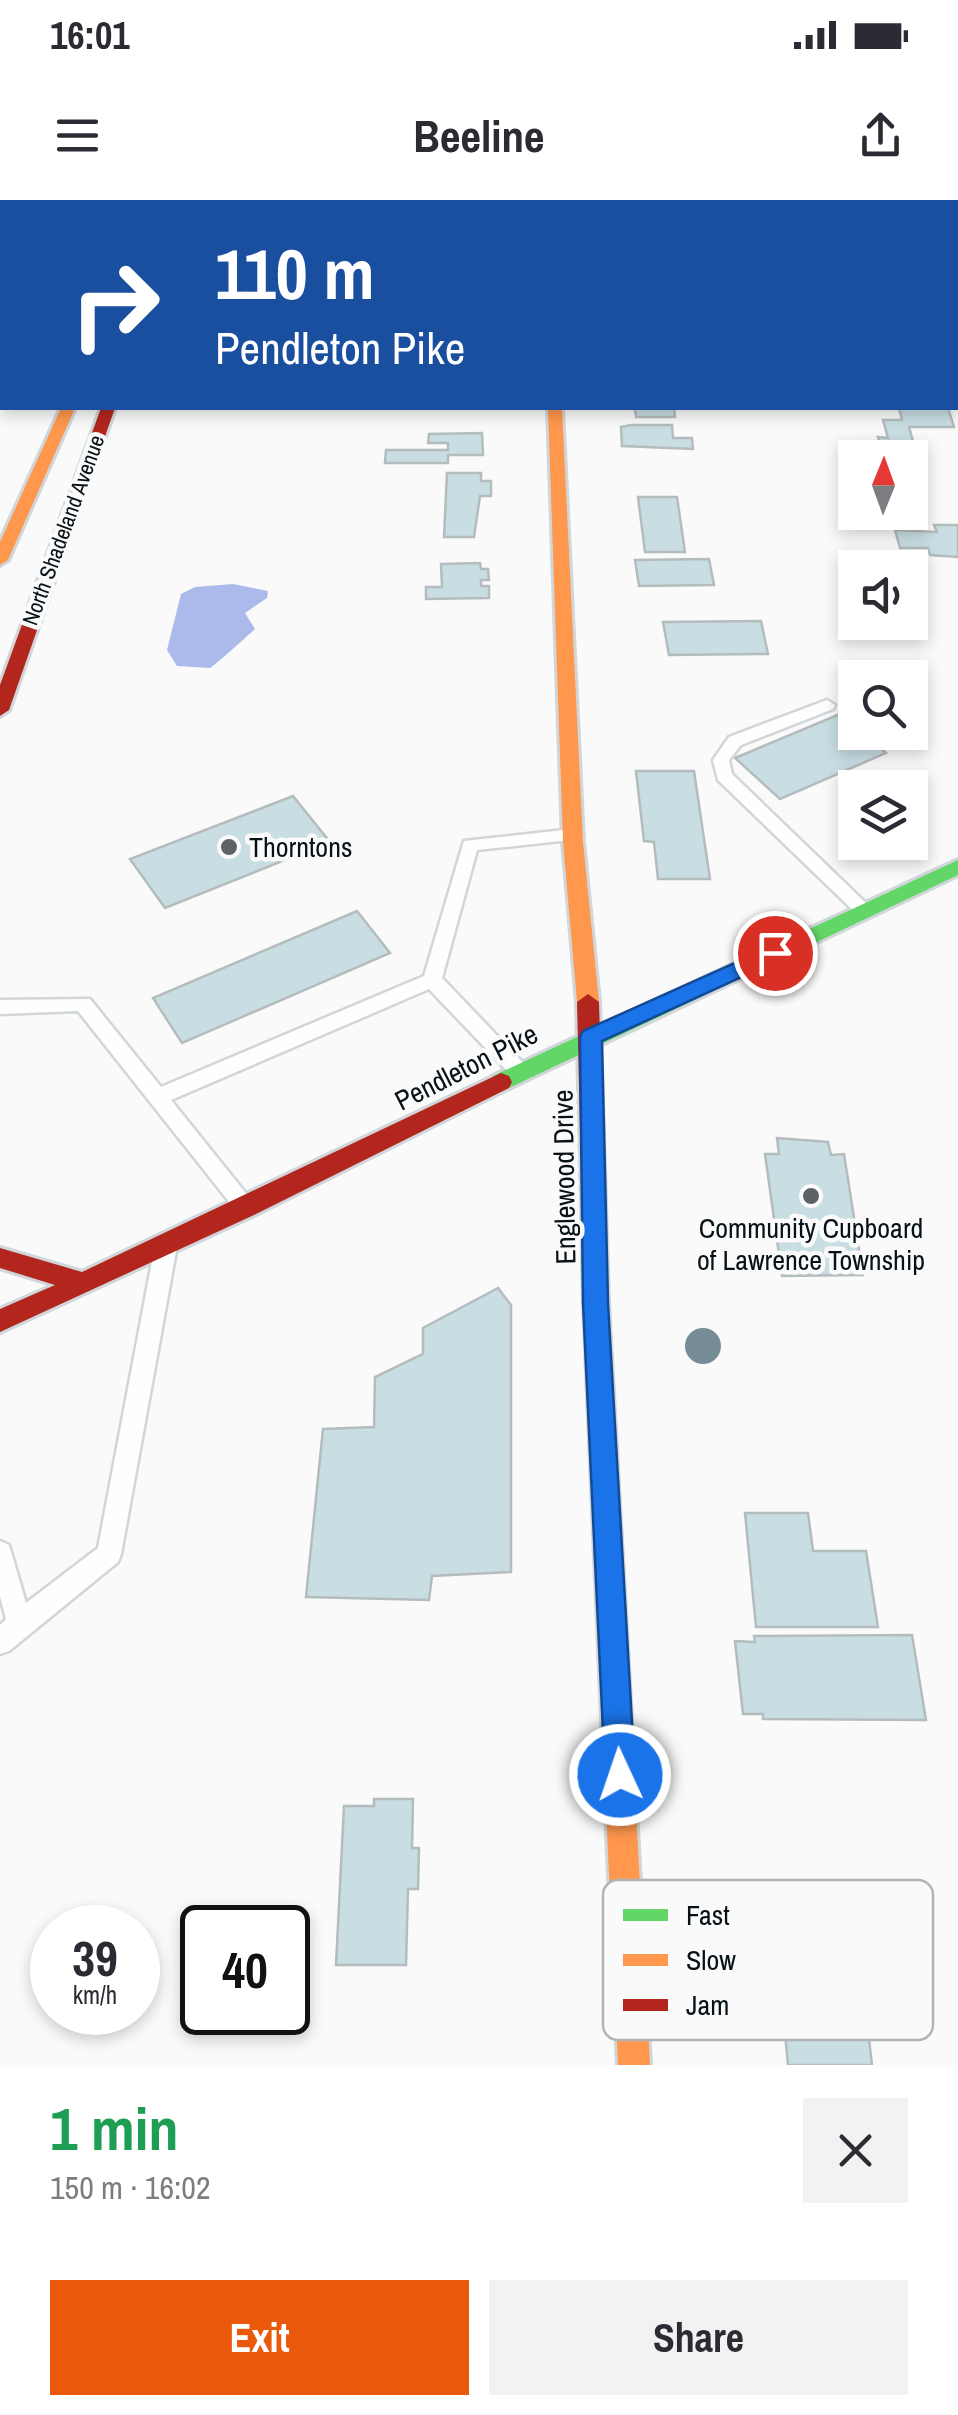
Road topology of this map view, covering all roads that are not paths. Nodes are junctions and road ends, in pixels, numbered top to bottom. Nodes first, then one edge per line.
1 (67, 410) edge
2 (107, 410) edge
3 (555, 410) edge
4 (0, 560) edge
5 (827, 704) dead end
6 (0, 710) edge
7 (573, 834) junction
8 (958, 867) edge
9 (864, 911) junction
10 (432, 980) junction
11 (0, 1007) edge
12 (591, 1037) junction
13 (522, 1074) junction
14 (157, 1097) junction
15 (246, 1208) junction
16 (166, 1246) junction
17 (0, 1258) edge
18 (84, 1283) junction
19 (0, 1321) edge
20 (0, 1553) edge
21 (20, 1622) junction
22 (0, 1642) edge
23 (625, 1880) edge
24 (633, 2040) edge
25 (634, 2065) edge

1 - 4 main road, North Shadeland Avenue
2 - 6 main road, North Shadeland Avenue
3 - 7 main road, Englewood Drive
5 - 9 lane
7 - 10 lane
7 - 12 main road, Englewood Drive
8 - 9 main road, Pendleton Pike
9 - 12 main road, Pendleton Pike
10 - 13 lane
10 - 14 lane
11 - 14 lane
12 - 13 main road, Pendleton Pike
12 - 23 main road, Englewood Drive
13 - 15 main road, Pendleton Pike
14 - 15 lane
15 - 16 main road, Pendleton Pike
16 - 18 main road, Pendleton Pike
16 - 21 lane
17 - 18 main road
18 - 19 main road, Pendleton Pike
20 - 21 lane
21 - 22 lane
24 - 25 main road, Englewood Drive

